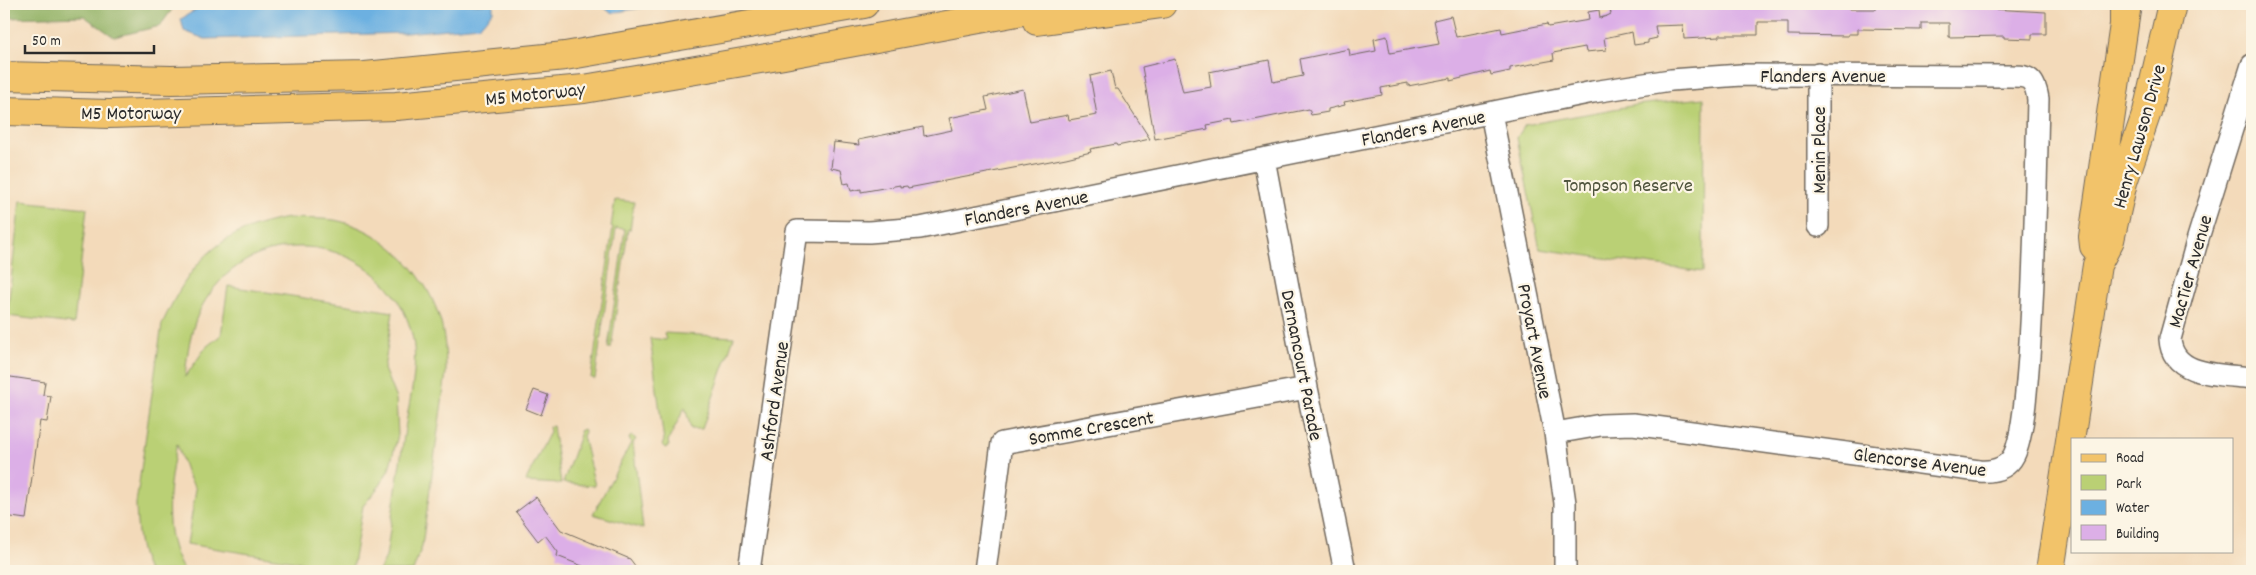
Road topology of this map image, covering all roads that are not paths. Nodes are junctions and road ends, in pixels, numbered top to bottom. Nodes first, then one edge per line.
1 (864, 4) edge
2 (1060, 4) edge
3 (1162, 4) edge
4 (2172, 4) edge
5 (2125, 9) edge
6 (784, 55) junction
7 (2252, 65) edge
8 (1818, 74) junction
9 (4, 76) edge
10 (2038, 99) joint
11 (2246, 108) edge
12 (4, 111) edge
13 (1491, 113) junction
14 (1264, 159) junction
15 (1818, 226) dead end
16 (797, 231) joint
17 (2097, 265) junction
18 (2252, 378) edge
19 (1307, 388) junction
20 (1555, 434) junction
21 (749, 571) edge
22 (985, 571) edge
23 (1345, 571) edge
24 (1565, 571) edge
25 (2050, 571) edge

1 - 9 main road, M5 Motorway
2 - 6 main road, M5 Motorway
3 - 6 main road
4 - 17 main road, Henry Lawson Drive
5 - 17 main road, Henry Lawson Drive
6 - 12 main road, M5 Motorway
7 - 11 street, MacTier Avenue
8 - 10 street, Flanders Avenue
8 - 13 street, Flanders Avenue
8 - 15 street, Menin Place
10 - 20 street, Glencorse Avenue
11 - 18 street, MacTier Avenue
13 - 14 street, Flanders Avenue
13 - 20 street, Proyart Avenue
14 - 16 street, Flanders Avenue
14 - 19 street, Dernancourt Parade
16 - 21 street, Ashford Avenue
17 - 25 main road, Henry Lawson Drive
19 - 22 street, Somme Crescent
19 - 23 street, Dernancourt Parade
20 - 24 street, Proyart Avenue

